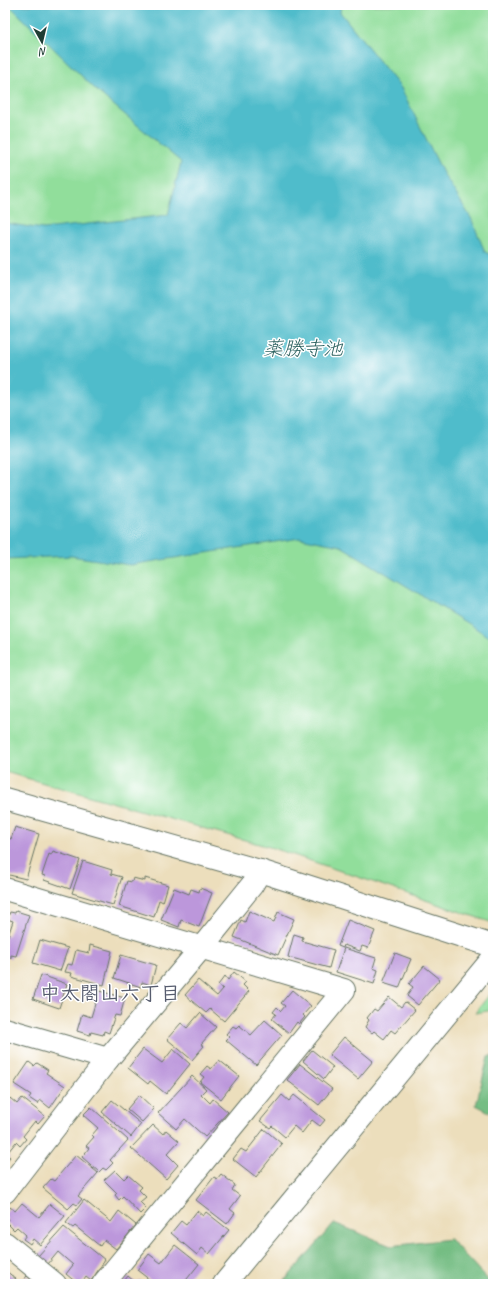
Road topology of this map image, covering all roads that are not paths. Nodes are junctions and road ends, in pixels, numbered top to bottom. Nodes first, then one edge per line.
1 (5, 799) edge
2 (260, 872) junction
3 (5, 889) edge
4 (493, 946) edge
5 (202, 947) junction
6 (493, 958) edge
7 (5, 1029) edge
8 (108, 1059) junction
9 (5, 1192) edge
10 (5, 1242) edge
11 (55, 1284) edge
12 (103, 1284) edge
13 (224, 1284) edge

1 - 2 street
2 - 4 street
2 - 5 street
3 - 5 street
5 - 8 street
5 - 12 street
6 - 13 street
7 - 8 street
8 - 9 street
10 - 11 street

